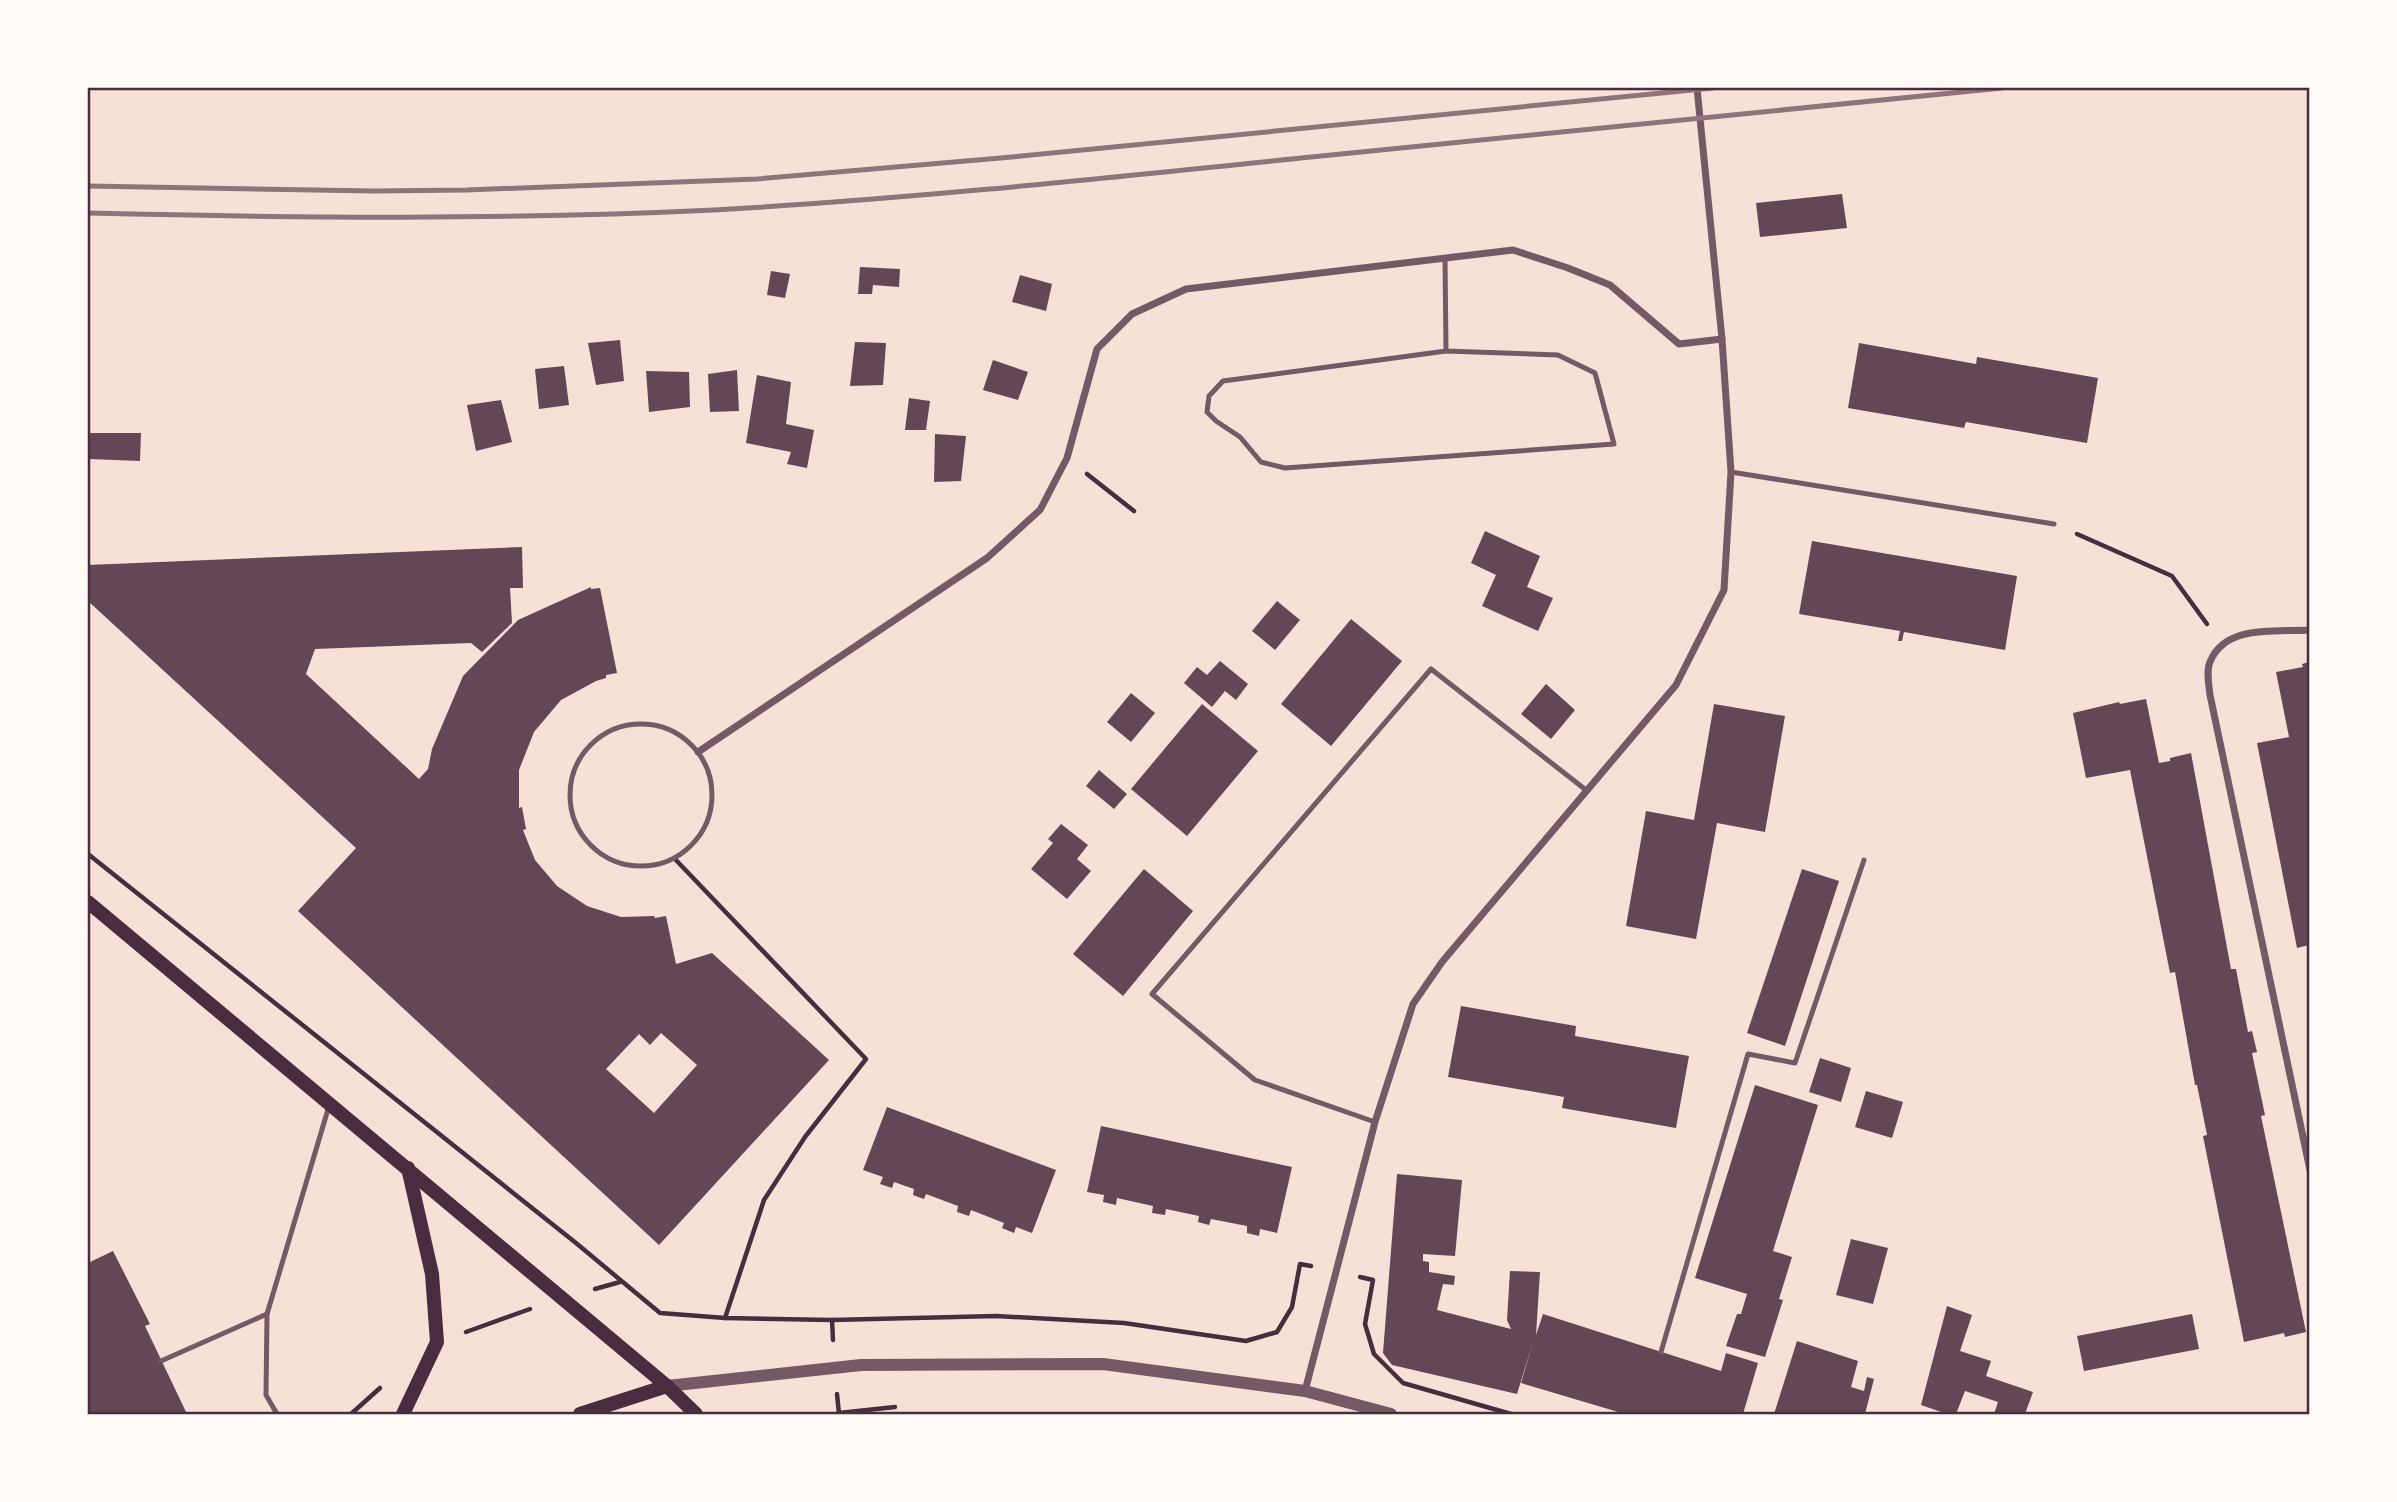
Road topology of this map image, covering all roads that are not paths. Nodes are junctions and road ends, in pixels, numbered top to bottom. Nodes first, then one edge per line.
1 (1697, 88) edge
2 (1445, 258) junction
3 (1722, 339) junction
4 (1447, 351) junction
5 (1731, 472) junction
6 (2054, 524) road end
7 (2309, 630) edge
8 (698, 752) junction
9 (1586, 790) junction
10 (1864, 860) dead end
11 (88, 902) edge
12 (330, 1103) junction
13 (1375, 1122) junction
14 (408, 1168) junction
15 (2309, 1170) edge
16 (267, 1314) junction
17 (1661, 1352) dead end
18 (161, 1361) dead end
19 (667, 1386) junction
20 (1305, 1391) junction
21 (277, 1415) edge
22 (403, 1415) edge
23 (580, 1415) edge
24 (696, 1415) edge
25 (1391, 1415) edge

1 - 3 street
2 - 3 street
2 - 4 lane
2 - 8 street
3 - 5 street
4 - 4 lane
5 - 6 lane
5 - 9 street
7 - 15 street
8 - 8 lane
9 - 13 street
9 - 13 lane
10 - 17 lane
11 - 12 main road
12 - 14 main road
12 - 16 lane
13 - 20 street
14 - 19 main road
14 - 22 main road
16 - 18 lane
16 - 21 lane
19 - 20 street
19 - 23 main road
19 - 24 main road
20 - 25 street

